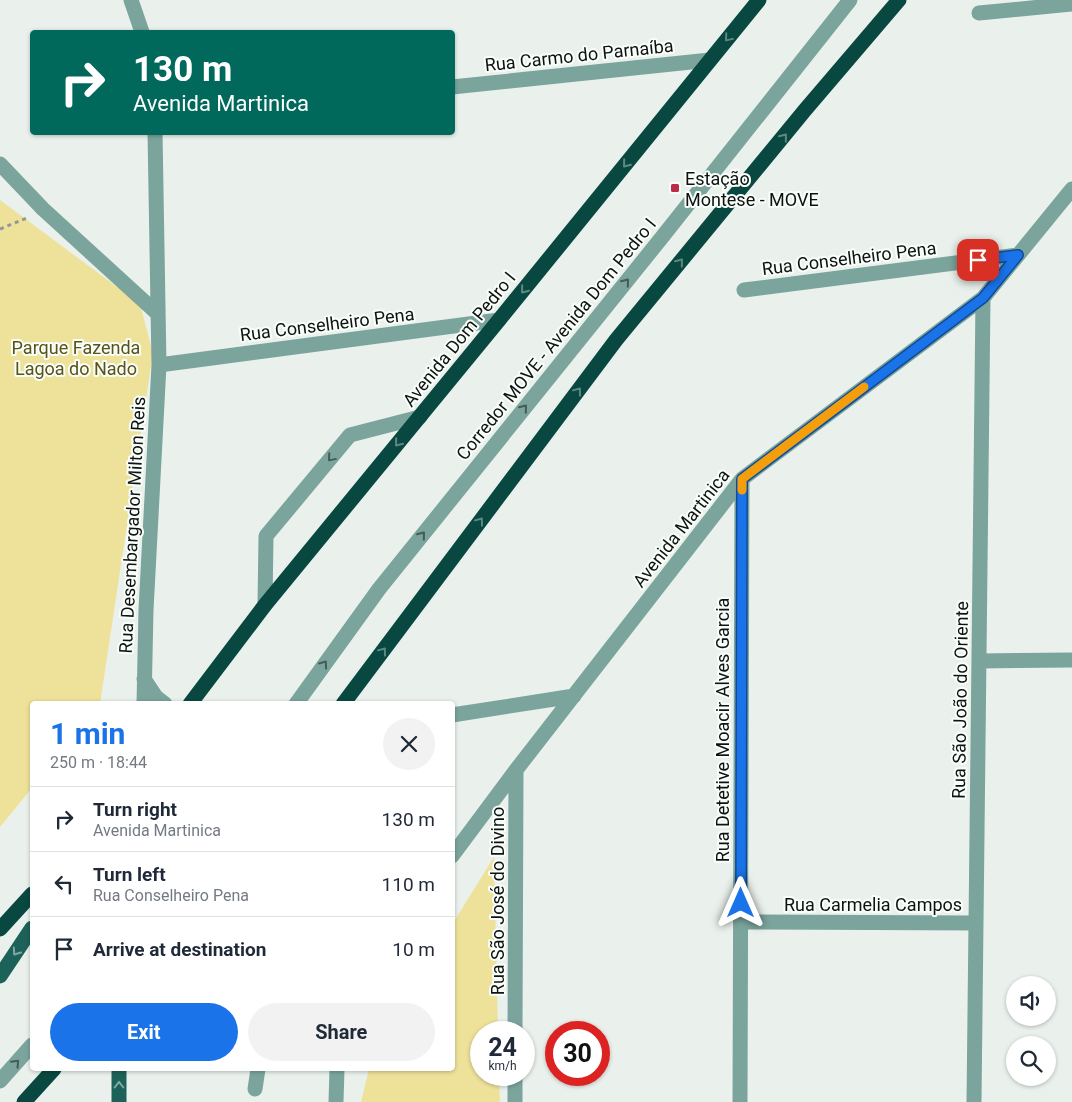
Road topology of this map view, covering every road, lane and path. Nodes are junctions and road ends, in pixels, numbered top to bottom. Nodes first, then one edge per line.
1 (131, 0) edge
2 (759, 0) edge
3 (850, 0) edge
4 (899, 0) edge
5 (1072, 4) edge
6 (979, 13) dead end
7 (141, 30) edge
8 (710, 60) junction
9 (455, 87) edge
10 (155, 135) edge
11 (0, 164) edge
12 (1072, 189) edge
13 (43, 210) junction
14 (0, 229) edge
15 (1018, 255) junction
16 (744, 290) dead end
17 (983, 298) junction
18 (158, 314) junction
19 (499, 320) junction
20 (159, 365) junction
21 (420, 417) junction
22 (742, 479) junction
23 (265, 605) junction
24 (1072, 660) edge
25 (979, 661) junction
26 (144, 679) junction
27 (574, 696) junction
28 (144, 701) edge
29 (162, 701) edge
30 (192, 701) edge
31 (298, 701) edge
32 (345, 701) edge
33 (455, 715) edge
34 (516, 770) junction
35 (455, 852) edge
36 (30, 896) edge
37 (741, 922) junction
38 (976, 923) junction
39 (0, 929) edge
40 (30, 931) edge
41 (0, 976) edge
42 (515, 1021) edge
43 (30, 1047) edge
44 (52, 1071) edge
45 (119, 1071) edge
46 (258, 1071) edge
47 (337, 1071) edge
48 (0, 1081) edge
49 (515, 1086) edge
50 (255, 1089) dead end
51 (24, 1102) edge
52 (119, 1102) edge
53 (336, 1102) edge
54 (515, 1102) edge
55 (740, 1102) edge
56 (974, 1102) edge

1 - 7 street
2 -> 8 highway, Avenida Dom Pedro I
31 -> 3 street, Corredor MOVE - Avenida Dom Pedro I
32 -> 4 highway
5 - 6 street
8 - 9 street, Rua Carmo do Parnaíba
8 -> 19 highway, Avenida Dom Pedro I
10 - 18 street, Rua Desembargador Milton Reis
11 - 13 street
12 - 15 street, Avenida Martinica
13 - 14 path
13 - 18 street
15 - 16 street, Rua Conselheiro Pena
15 - 17 street, Avenida Martinica
17 - 22 street, Avenida Martinica
17 - 25 street, Rua São João do Oriente
18 - 20 street, Rua Desembargador Milton Reis
19 - 20 street, Rua Conselheiro Pena
19 - 21 highway, Avenida Dom Pedro I
20 - 26 street, Rua Desembargador Milton Reis
21 -> 23 highway, Avenida Dom Pedro I
21 -> 23 street
22 - 27 street, Avenida Martinica
22 - 37 street, Rua Detetive Moacir Alves Garcia
23 - 30 highway, Avenida Dom Pedro I
24 - 25 street
25 - 38 street, Rua São João do Oriente
26 - 28 street, Rua Desembargador Milton Reis
26 - 29 street
27 - 33 street
27 - 34 street, Avenida Martinica
34 - 35 street, Avenida Martinica
34 - 42 street, Rua São José do Divino
36 - 39 highway
37 - 38 street, Rua Carmelia Campos
37 - 55 street, Rua Detetive Moacir Alves Garcia
38 - 56 street, Rua São João do Oriente
40 -> 41 main road
48 -> 43 street
44 - 51 highway
52 -> 45 main road
46 - 50 street
47 - 53 street
49 - 54 street

